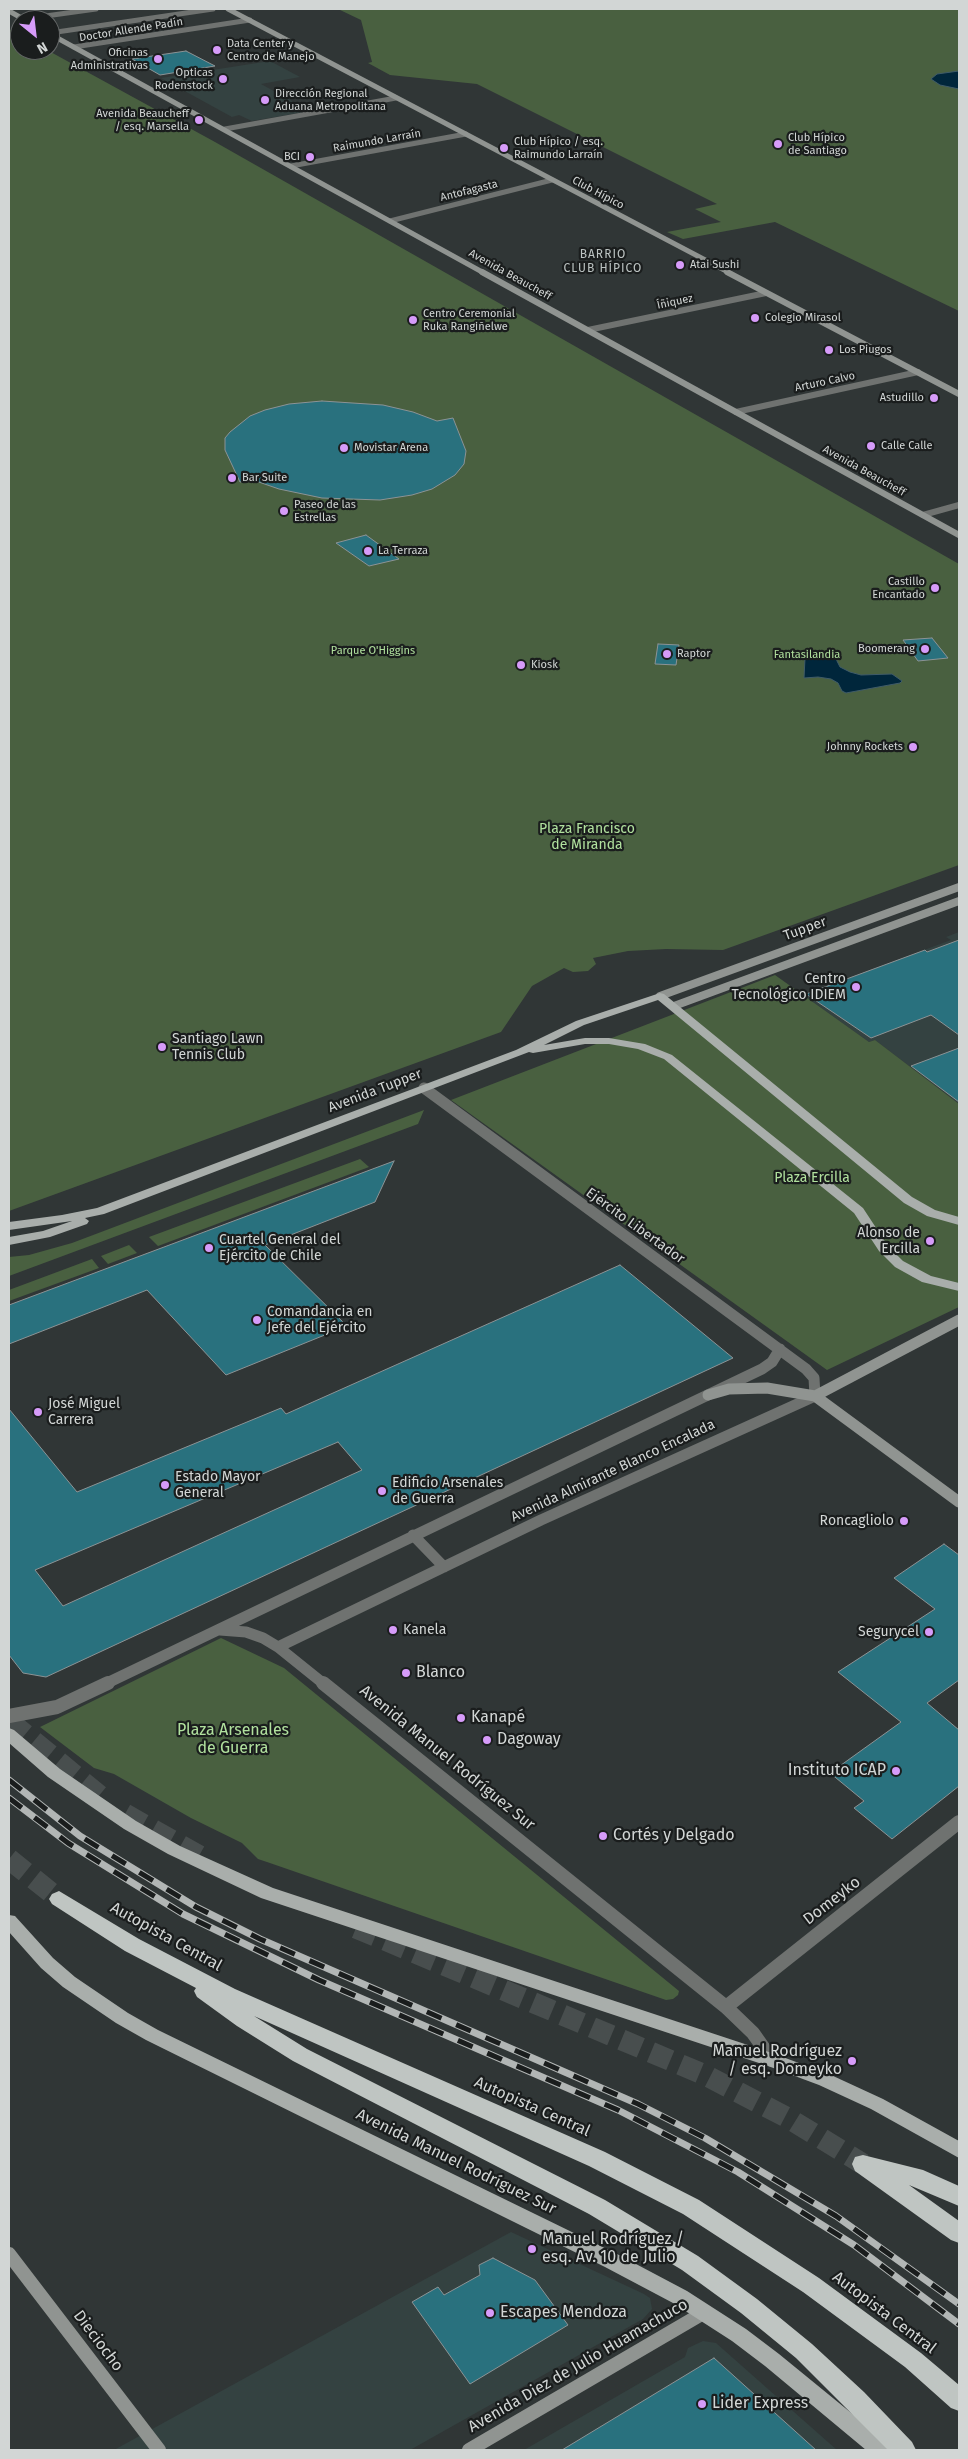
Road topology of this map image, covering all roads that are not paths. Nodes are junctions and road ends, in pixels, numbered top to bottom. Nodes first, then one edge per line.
1 (96, 9) edge
2 (213, 9) edge
3 (228, 9) edge
4 (60, 14) edge
5 (250, 20) junction
6 (60, 32) edge
7 (60, 39) edge
8 (74, 47) junction
9 (396, 98) junction
10 (225, 129) junction
11 (466, 134) junction
12 (291, 166) junction
13 (552, 180) junction
14 (390, 221) junction
15 (766, 293) junction
16 (588, 330) junction
17 (918, 372) junction
18 (959, 394) edge
19 (736, 412) junction
20 (959, 505) edge
21 (923, 515) junction
22 (959, 535) edge
23 (959, 887) edge
24 (959, 901) edge
25 (660, 996) junction
26 (674, 1006) junction
27 (520, 1052) junction
28 (424, 1088) junction
29 (100, 1211) junction
30 (957, 1222) edge
31 (9, 1226) edge
32 (9, 1241) edge
33 (959, 1287) edge
34 (959, 1320) edge
35 (780, 1349) junction
36 (708, 1395) junction
37 (816, 1396) junction
38 (959, 1502) edge
39 (413, 1536) junction
40 (444, 1567) junction
41 (219, 1630) junction
42 (278, 1647) junction
43 (9, 1716) edge
44 (9, 1734) edge
45 (959, 1822) edge
46 (59, 1899) tunnel mouth
47 (9, 1921) edge
48 (168, 1966) junction
49 (726, 2007) junction
50 (772, 2060) junction
51 (959, 2150) edge
52 (959, 2196) edge
53 (959, 2233) edge
54 (9, 2254) edge
55 (705, 2312) junction
56 (959, 2400) edge
57 (158, 2450) edge
58 (469, 2450) edge
59 (881, 2450) edge
60 (904, 2450) edge

1 - 4 street
2 - 6 street
3 - 5 main road, Club Hípico
5 - 8 street, Doctor Allende Padín
5 - 9 main road, Club Hípico
7 - 8 main road, Avenida Beaucheff
8 - 10 main road, Avenida Beaucheff
9 - 10 street
9 - 11 main road, Club Hípico
10 - 12 main road, Avenida Beaucheff
11 - 12 street, Raimundo Larraín
11 - 13 main road, Club Hípico
12 - 14 main road, Avenida Beaucheff
13 - 14 street, Antofagasta
13 - 15 main road, Club Hípico
14 - 16 main road, Avenida Beaucheff
15 - 16 street, Íñiquez
15 - 17 main road, Club Hípico
16 - 19 main road, Avenida Beaucheff
17 - 18 main road, Club Hípico
17 - 19 street, Arturo Calvo
19 - 21 main road, Avenida Beaucheff
20 - 21 street
21 - 22 main road, Avenida Beaucheff
23 - 25 main road, Tupper
24 - 26 main road, Tupper
25 - 26 main road
25 - 27 main road, Avenida Tupper
26 - 30 main road
27 - 28 main road, Avenida Tupper
27 - 33 main road
28 - 29 main road, Avenida Tupper
28 - 35 street, Ejército Libertador
29 - 31 main road, Avenida Tupper
29 - 32 main road, Avenida Tupper
34 - 37 main road, Avenida Almirante Blanco Encalada
35 - 36 street, Avenida Almirante Blanco Encalada
35 - 37 street, Ejército Libertador
36 - 37 main road
36 - 39 street, Avenida Almirante Blanco Encalada
37 - 38 main road
37 - 40 street, Avenida Almirante Blanco Encalada
39 - 40 street
39 - 41 street, Avenida Almirante Blanco Encalada
40 - 42 street, Avenida Almirante Blanco Encalada
41 - 42 street, Avenida Manuel Rodríguez Sur
41 - 43 street, Avenida Almirante Blanco Encalada
42 - 49 street, Avenida Manuel Rodríguez Sur
44 - 50 main road
45 - 49 street, Domeyko
46 - 48 highway, Autopista Central
47 - 55 main road, Avenida Manuel Rodríguez Sur
48 - 56 highway, Autopista Central
48 - 60 highway
49 - 50 street, Avenida Manuel Rodríguez Sur
50 - 51 main road
52 - 53 highway
54 - 57 main road, Dieciocho
55 - 58 main road, Avenida Diez de Julio Huamachuco
55 - 59 main road, Avenida Manuel Rodríguez Sur

